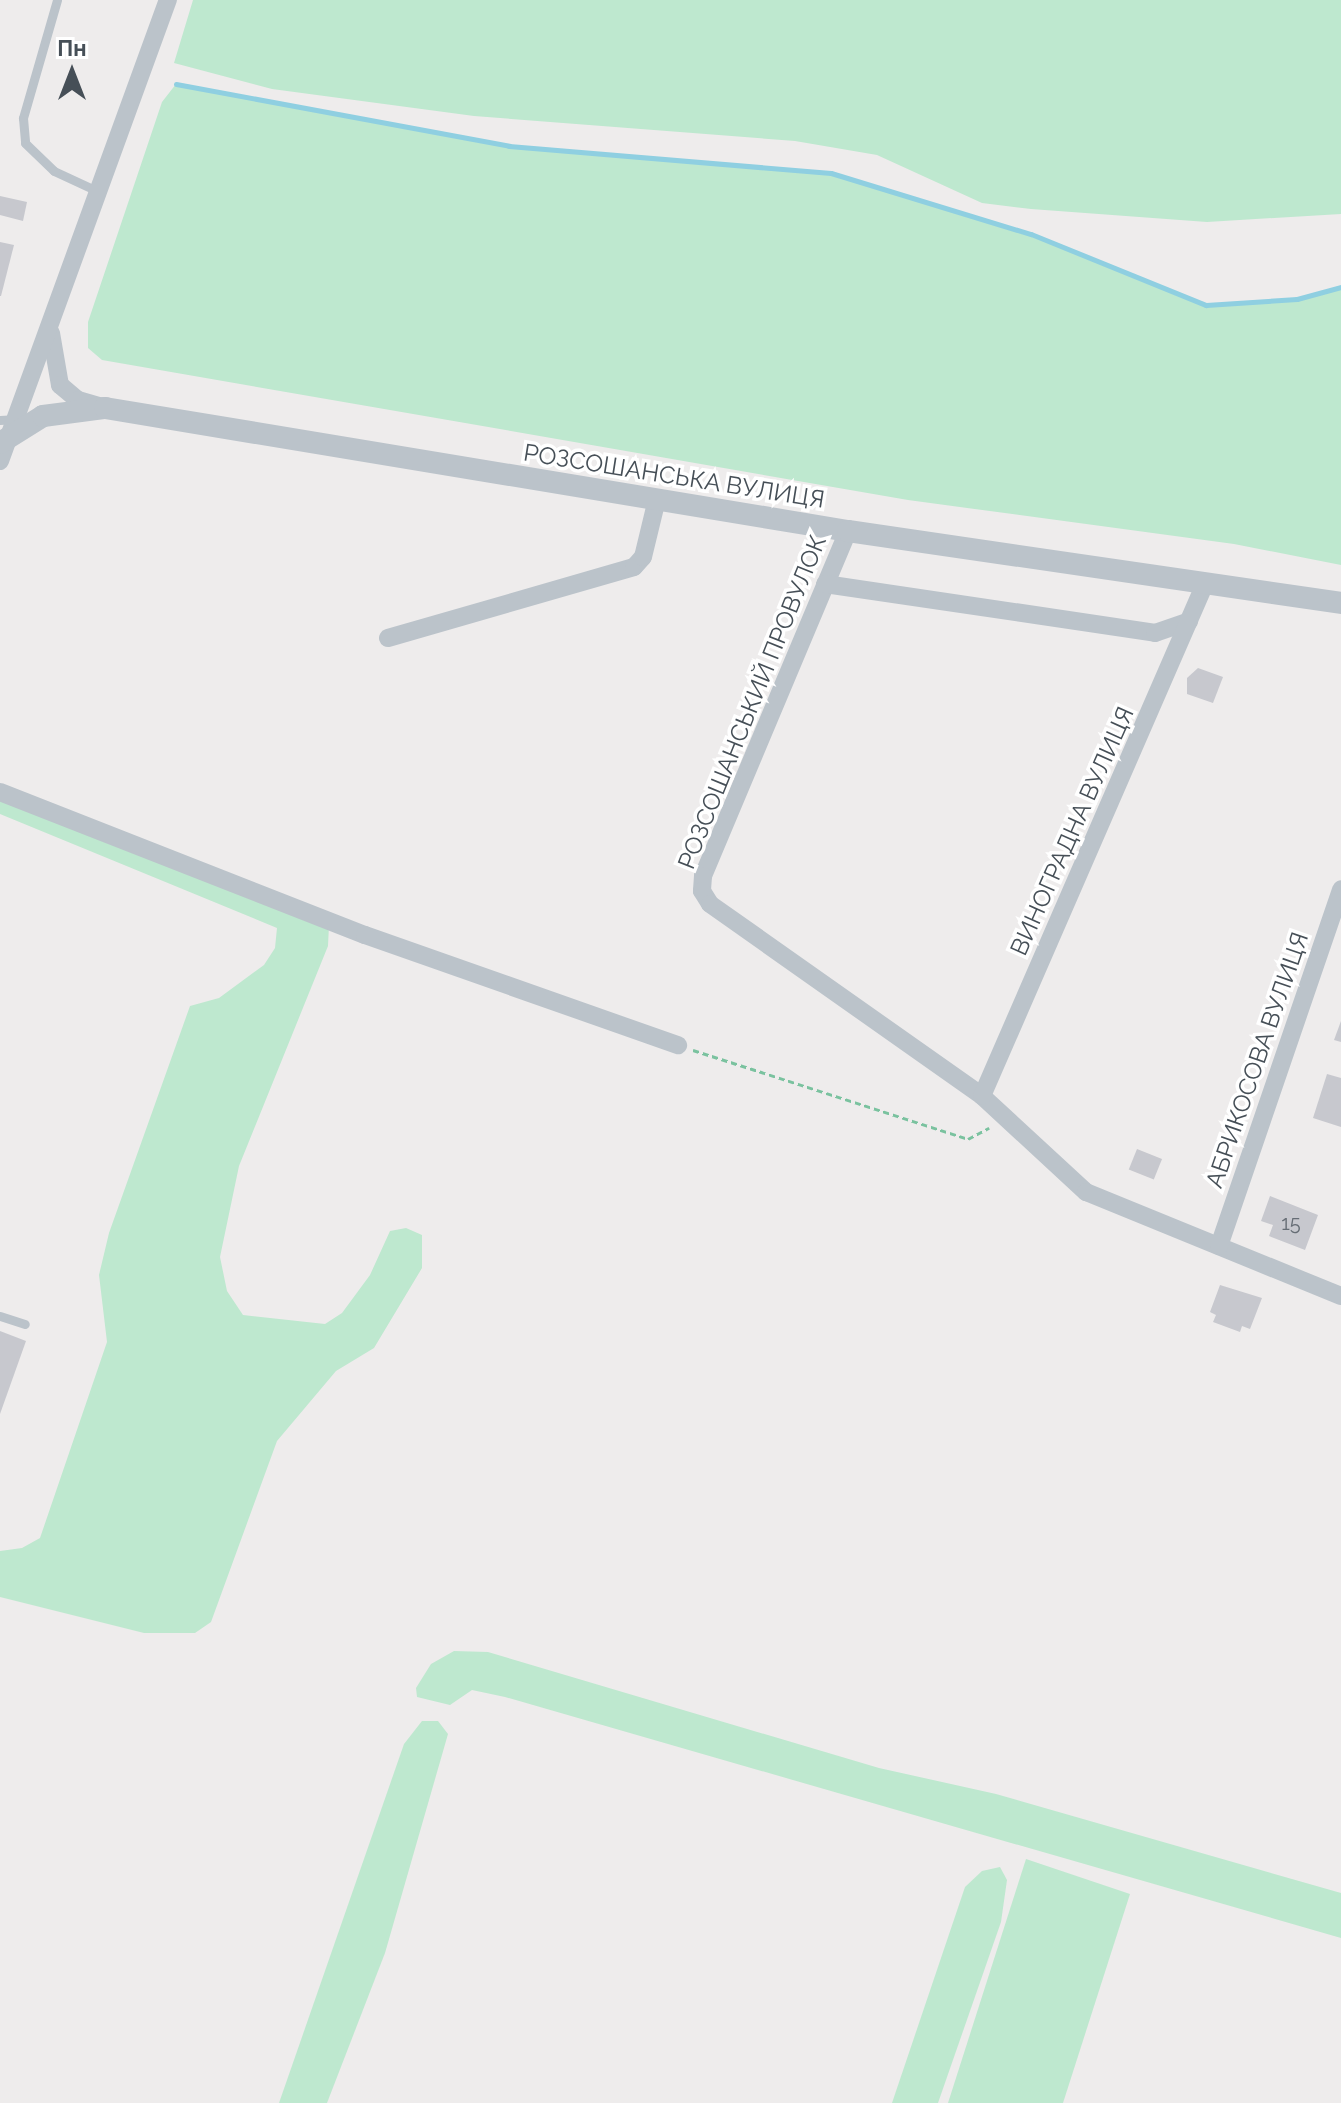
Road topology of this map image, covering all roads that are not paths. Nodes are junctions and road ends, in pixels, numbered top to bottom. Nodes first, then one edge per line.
1 (57, 0) edge
2 (168, 0) edge
3 (97, 191) junction
4 (51, 318) junction
5 (105, 408) junction
6 (11, 428) edge
7 (0, 461) edge
8 (657, 499) junction
9 (848, 531) junction
10 (825, 584) junction
11 (1204, 586) junction
12 (1341, 603) edge
13 (1189, 621) junction
14 (388, 638) dead end
15 (0, 792) edge
16 (1341, 889) edge
17 (678, 1045) road end
18 (982, 1096) junction
19 (1219, 1246) junction
20 (1341, 1296) edge
21 (0, 1316) edge
22 (25, 1324) dead end

1 - 3 lane
2 - 3 street
3 - 4 street
4 - 5 street
4 - 6 street
5 - 6 street, РОЗСОШАНСЬКА ВУЛИЦЯ
5 - 8 street, РОЗСОШАНСЬКА ВУЛИЦЯ
6 - 7 street
8 - 9 street, РОЗСОШАНСЬКА ВУЛИЦЯ
8 - 14 street
9 - 10 street, РОЗСОШАНСЬКИЙ ПРОВУЛОК
9 - 11 street, РОЗСОШАНСЬКА ВУЛИЦЯ
10 - 13 street
10 - 18 street, РОЗСОШАНСЬКИЙ ПРОВУЛОК
11 - 12 street, РОЗСОШАНСЬКА ВУЛИЦЯ
11 - 13 street, ВИНОГРАДНА ВУЛИЦЯ
13 - 18 street, ВИНОГРАДНА ВУЛИЦЯ
15 - 17 street
16 - 19 street, АБРИКОСОВА ВУЛИЦЯ
18 - 19 street
19 - 20 street
21 - 22 lane

